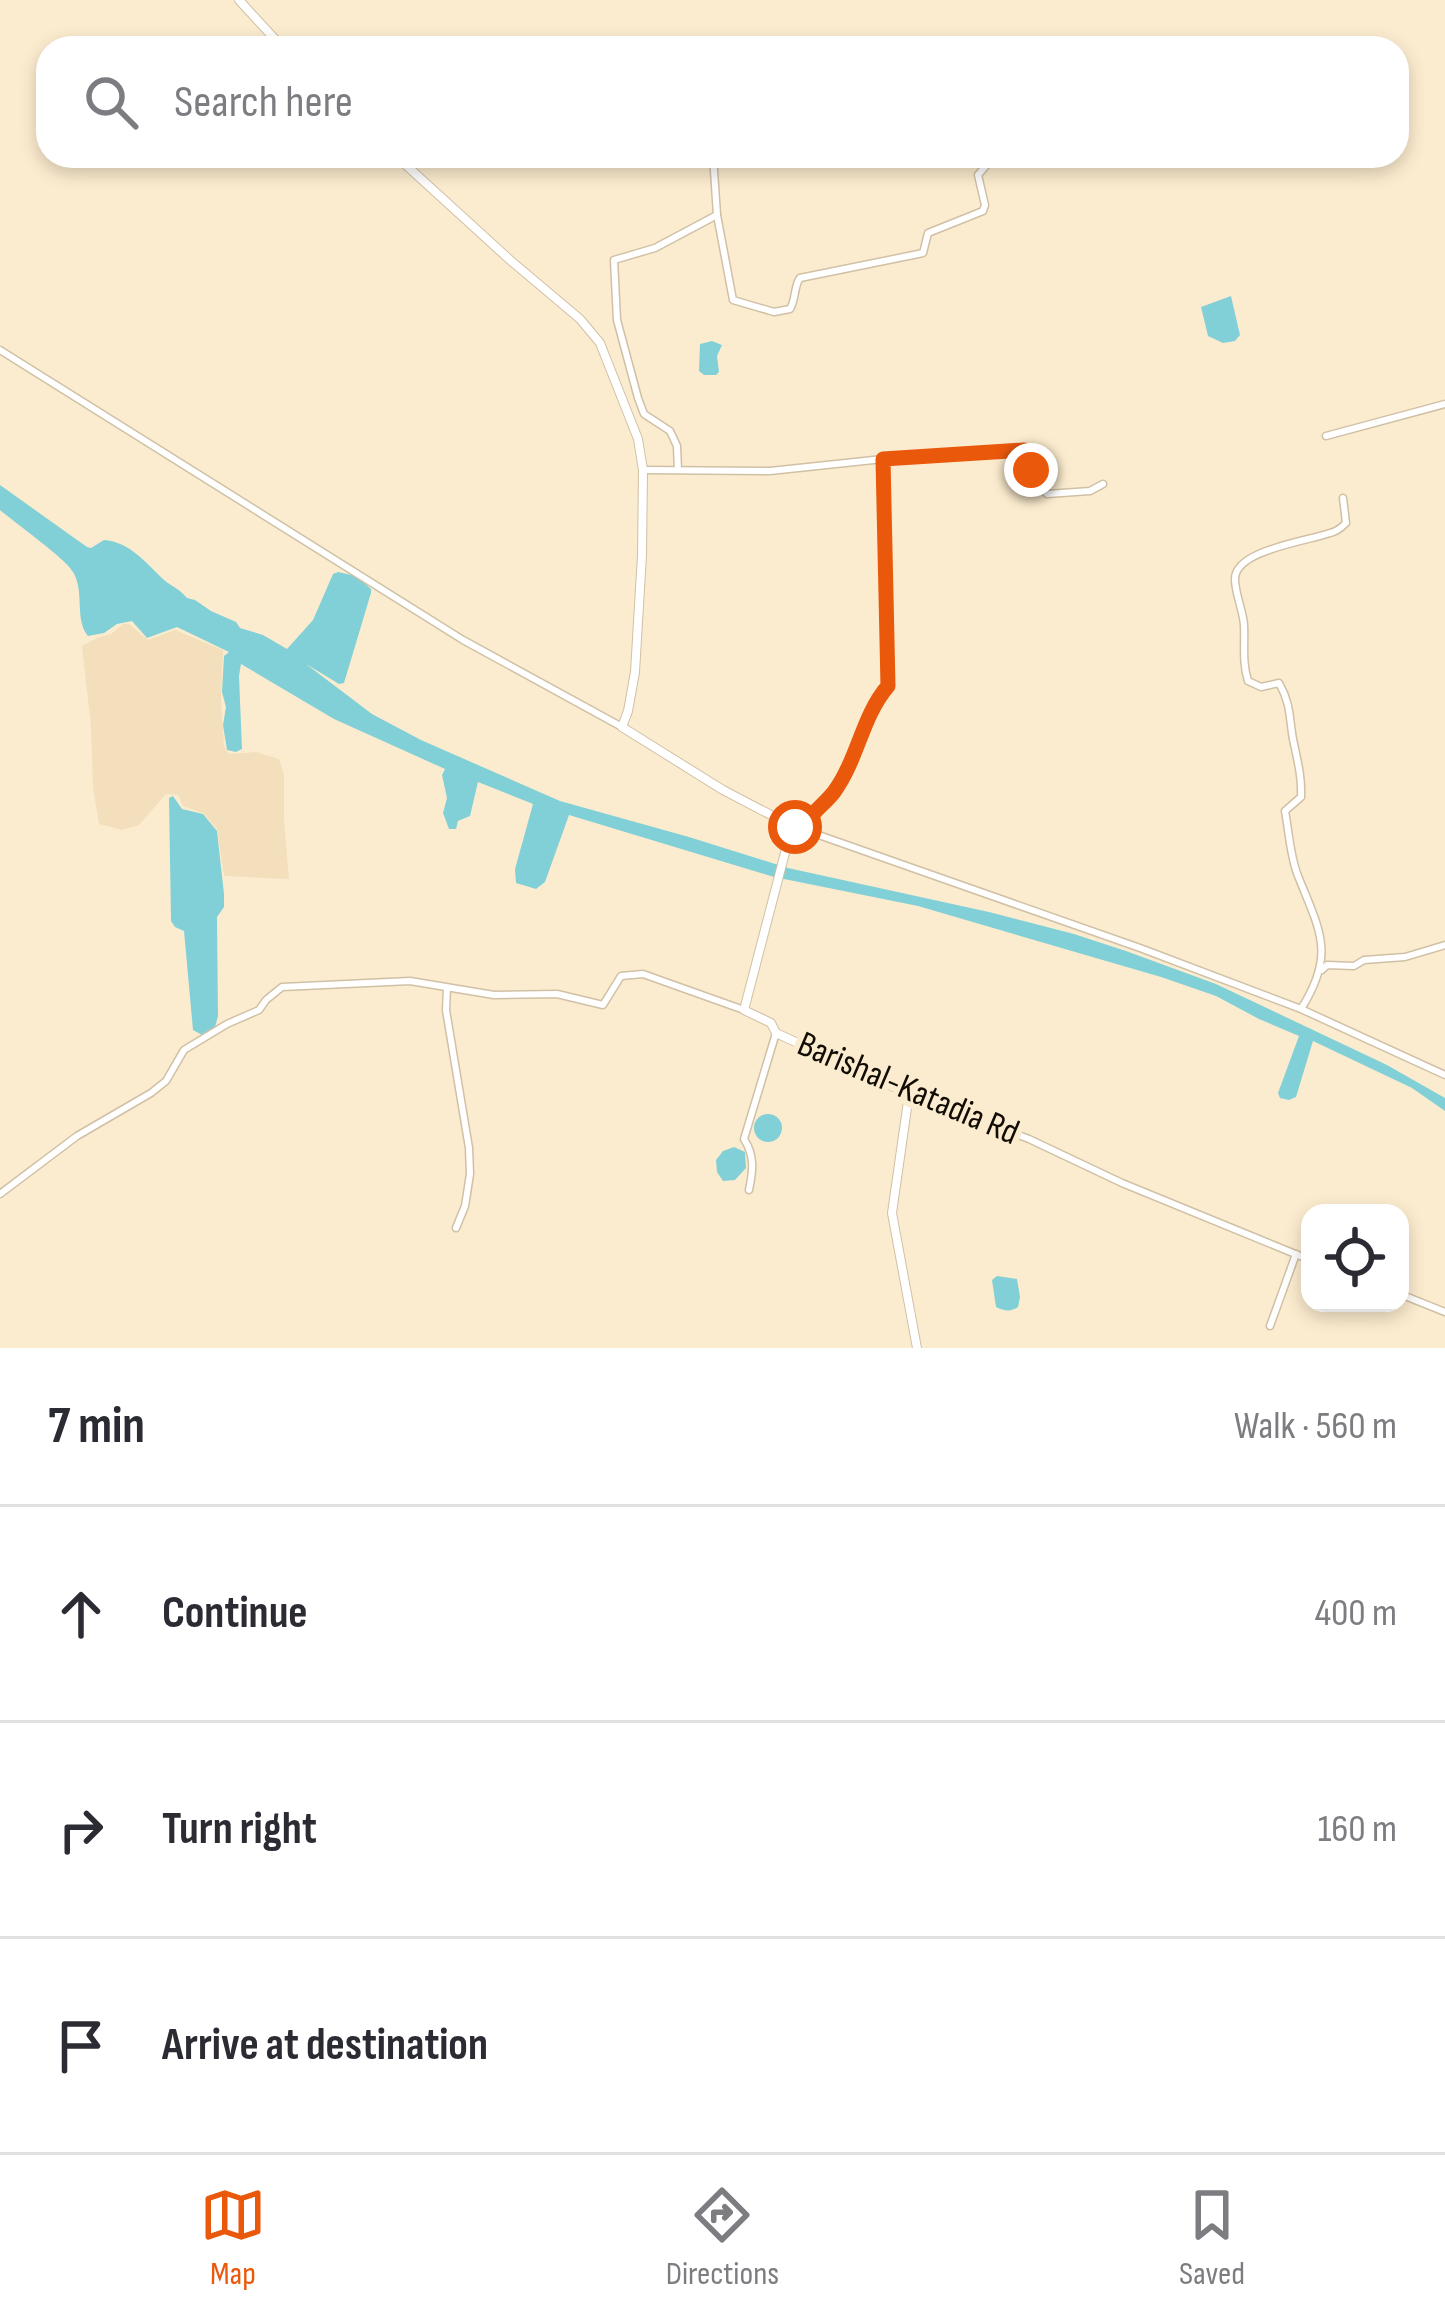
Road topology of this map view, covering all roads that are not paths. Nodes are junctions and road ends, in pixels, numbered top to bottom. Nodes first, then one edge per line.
1 (239, 0) edge
2 (272, 36) edge
3 (409, 168) edge
4 (714, 168) edge
5 (984, 168) edge
6 (717, 215) junction
7 (0, 350) edge
8 (1445, 404) edge
9 (1326, 436) dead end
10 (883, 459) junction
11 (643, 470) junction
12 (678, 470) junction
13 (1103, 484) dead end
14 (1343, 498) dead end
15 (622, 727) junction
16 (793, 826) junction
17 (803, 830) junction
18 (1445, 945) edge
19 (1320, 974) junction
20 (447, 988) junction
21 (1301, 1009) junction
22 (744, 1010) junction
23 (776, 1033) junction
24 (1445, 1075) edge
25 (908, 1094) junction
26 (749, 1190) dead end
27 (0, 1194) edge
28 (456, 1228) dead end
29 (1296, 1254) junction
30 (1301, 1256) edge
31 (1409, 1298) edge
32 (1445, 1312) edge
33 (1270, 1326) dead end
34 (917, 1348) edge

1 - 2 main road
3 - 11 main road
4 - 6 street
5 - 6 street
6 - 12 street
7 - 15 street
8 - 9 street
10 - 12 street
10 - 13 street
10 - 17 street
11 - 12 street
11 - 15 main road
14 - 19 street
15 - 16 main road
16 - 17 street
16 - 22 main road
17 - 21 street
18 - 19 street
19 - 21 street
20 - 22 street
20 - 27 street
20 - 28 street
21 - 24 street
22 - 23 main road, Barishal-Katadia Rd
23 - 25 main road, Barishal-Katadia Rd
23 - 26 street
25 - 29 street, Barishal-Katadia Rd
25 - 34 main road
29 - 30 street, Barishal-Katadia Rd
29 - 33 street
31 - 32 street

